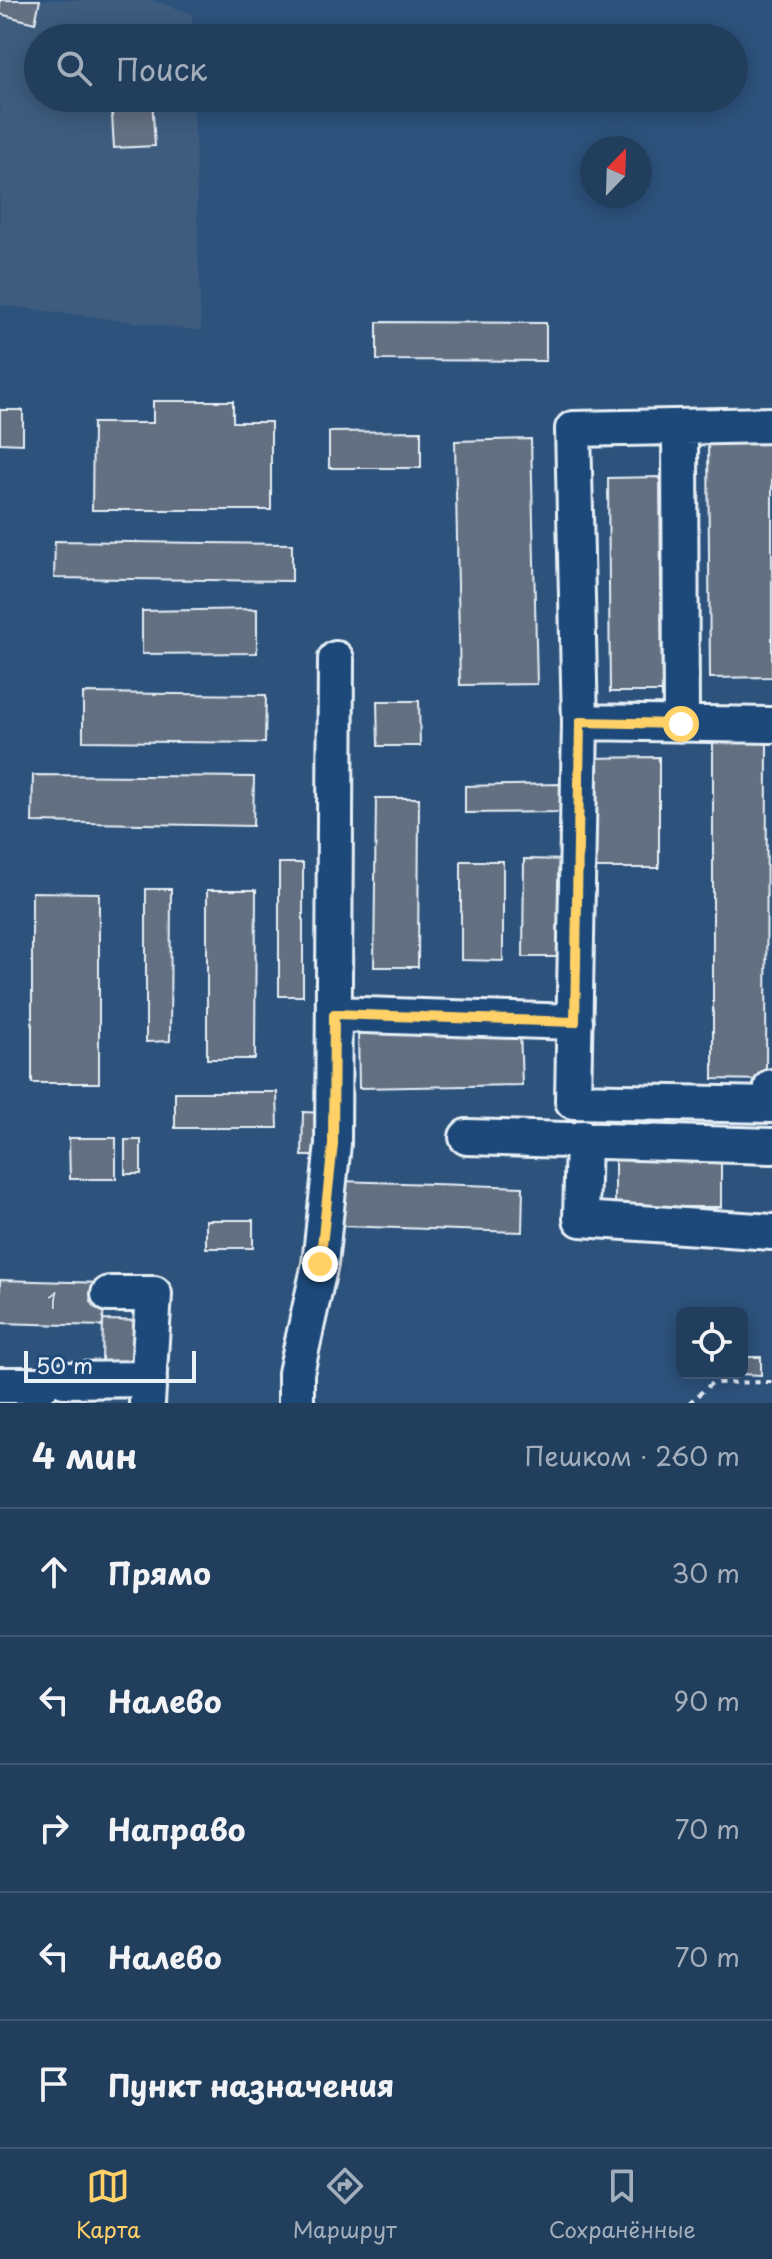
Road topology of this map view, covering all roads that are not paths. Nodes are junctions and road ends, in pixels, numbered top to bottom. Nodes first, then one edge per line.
1 (772, 425) edge
2 (680, 427) junction
3 (336, 659) dead end
4 (580, 722) junction
5 (681, 724) junction
6 (772, 725) edge
7 (334, 1014) junction
8 (575, 1022) junction
9 (772, 1087) edge
10 (467, 1137) dead end
11 (583, 1138) junction
12 (772, 1146) edge
13 (772, 1232) edge
14 (109, 1294) dead end
15 (0, 1385) edge
16 (148, 1391) edge
17 (296, 1403) edge

1 - 2 lane
2 - 4 lane
2 - 5 lane
3 - 7 lane
4 - 5 lane
4 - 8 lane
5 - 6 lane
7 - 8 lane
7 - 17 lane
8 - 9 lane
10 - 11 lane
11 - 12 lane
11 - 13 lane
14 - 16 lane
15 - 16 lane

